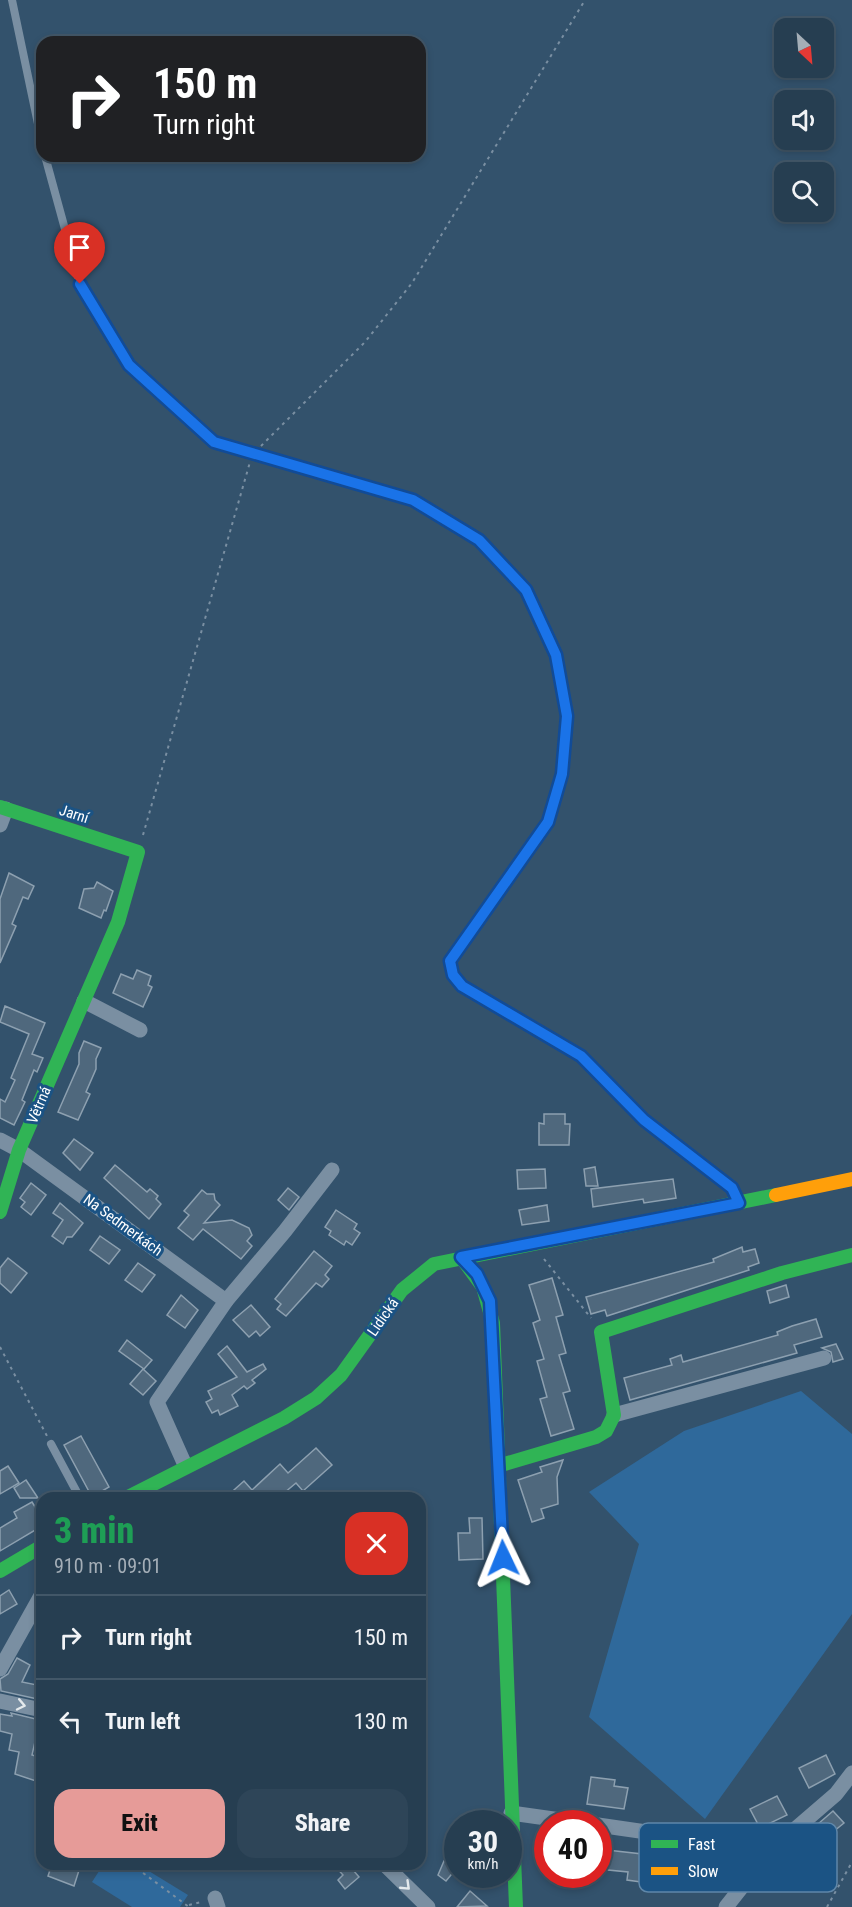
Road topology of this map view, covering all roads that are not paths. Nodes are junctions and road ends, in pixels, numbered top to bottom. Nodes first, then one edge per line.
1 (12, 0) edge
2 (36, 114) edge
3 (47, 162) edge
4 (3, 808) edge
5 (0, 825) edge
6 (138, 852) joint
7 (84, 1001) junction
8 (140, 1030) dead end
9 (0, 1140) edge
10 (20, 1150) junction
11 (332, 1170) dead end
12 (852, 1179) edge
13 (739, 1203) junction
14 (0, 1212) edge
15 (852, 1255) edge
16 (461, 1257) junction
17 (226, 1301) junction
18 (824, 1358) dead end
19 (614, 1415) junction
20 (51, 1444) road end
21 (501, 1465) junction
22 (185, 1466) junction
23 (77, 1492) edge
24 (137, 1492) edge
25 (36, 1550) edge
26 (0, 1571) edge
27 (36, 1605) edge
28 (0, 1669) edge
29 (0, 1701) edge
30 (36, 1709) edge
31 (852, 1773) edge
32 (511, 1810) edge
33 (802, 1823) edge
34 (612, 1827) edge
35 (639, 1831) edge
36 (390, 1870) edge
37 (515, 1888) edge
38 (738, 1892) edge
39 (428, 1907) edge
40 (516, 1907) edge
41 (726, 1907) edge

1 - 2 lane
3 - 13 lane
4 - 5 street
4 - 6 street, Jarní
6 - 7 street, Větrná
7 - 8 street
7 - 10 street, Větrná
9 - 10 street, Na Sedmerkách
10 - 14 street, Větrná
10 - 17 street, Na Sedmerkách
11 - 17 street
12 - 13 street, Lidická
13 - 16 street, Lidická
15 - 19 street
16 - 21 street
16 - 22 street, Lidická
17 - 22 street
18 - 19 street
19 - 21 street
20 - 23 lane
21 - 32 street
22 - 24 street, Lidická
25 - 26 street
27 - 28 street
29 -> 30 street
31 - 33 street
34 - 35 street
36 -> 39 street
37 - 40 street
38 - 41 street

